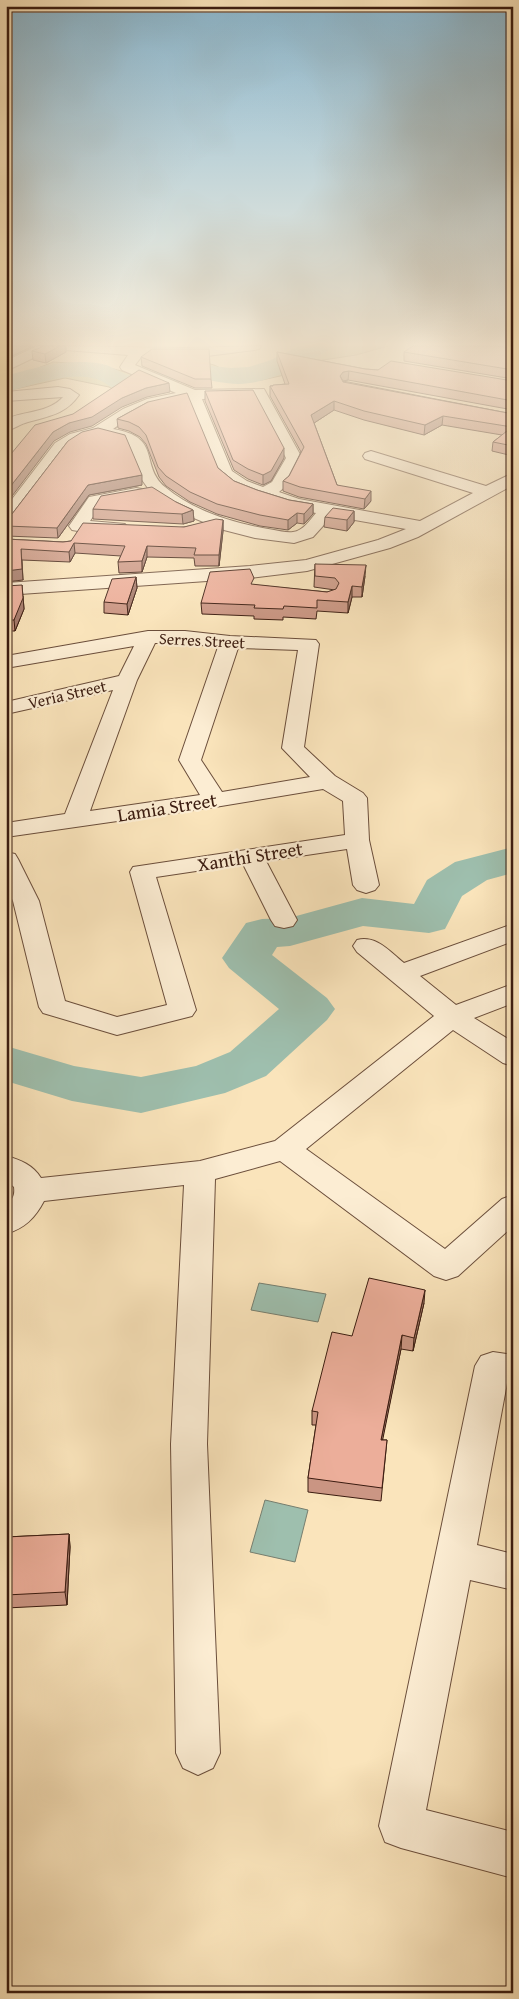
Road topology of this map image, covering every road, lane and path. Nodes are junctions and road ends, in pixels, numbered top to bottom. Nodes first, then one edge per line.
1 (72, 439) edge
2 (130, 439) edge
3 (211, 439) edge
4 (284, 439) edge
5 (371, 456) dead end
6 (513, 478) edge
7 (156, 489) junction
8 (487, 492) junction
9 (264, 494) junction
10 (328, 510) junction
11 (6, 519) edge
12 (216, 522) junction
13 (423, 527) junction
14 (136, 529) edge
15 (192, 529) edge
16 (256, 571) junction
17 (268, 588) edge
18 (6, 589) edge
19 (148, 637) junction
20 (230, 642) junction
21 (6, 662) edge
22 (127, 680) junction
23 (6, 708) edge
24 (327, 781) junction
25 (214, 800) junction
26 (74, 821) junction
27 (6, 830) edge
28 (358, 840) junction
29 (251, 856) junction
30 (6, 859) edge
31 (366, 885) dead end
32 (284, 920) dead end
33 (513, 932) edge
34 (366, 946) dead end
35 (400, 974) junction
36 (513, 993) edge
37 (452, 1016) junction
38 (513, 1056) edge
39 (285, 1149) junction
40 (6, 1166) edge
41 (200, 1172) junction
42 (32, 1191) junction
43 (513, 1207) edge
44 (6, 1222) edge
45 (513, 1369) edge
46 (455, 1558) junction
47 (513, 1572) edge
48 (198, 1753) dead end
49 (513, 1855) edge

1 - 11 street
2 - 7 street
3 - 9 street
4 - 9 street
5 - 8 street
6 - 8 street
7 - 12 street
7 - 14 street
8 - 13 street
9 - 10 street
10 - 12 street
10 - 13 street
12 - 15 street
13 - 16 street
16 - 17 street
16 - 18 street
19 - 20 street, Serres Street
19 - 21 street, Serres Street
19 - 22 street
20 - 24 street, Serres Street
20 - 25 street
22 - 23 street, Veria Street
22 - 26 street
24 - 25 street, Lamia Street
24 - 28 street
25 - 26 street, Lamia Street
26 - 27 street, Lamia Street
28 - 29 street, Xanthi Street
28 - 31 street
29 - 30 street, Xanthi Street
29 - 32 street
33 - 35 street
34 - 35 street
35 - 37 street
36 - 37 street
37 - 38 street
37 - 39 street
39 - 41 street
39 - 43 street
40 - 42 street
41 - 42 street
41 - 48 street
42 - 44 street
45 - 46 street
46 - 47 street
46 - 49 street

